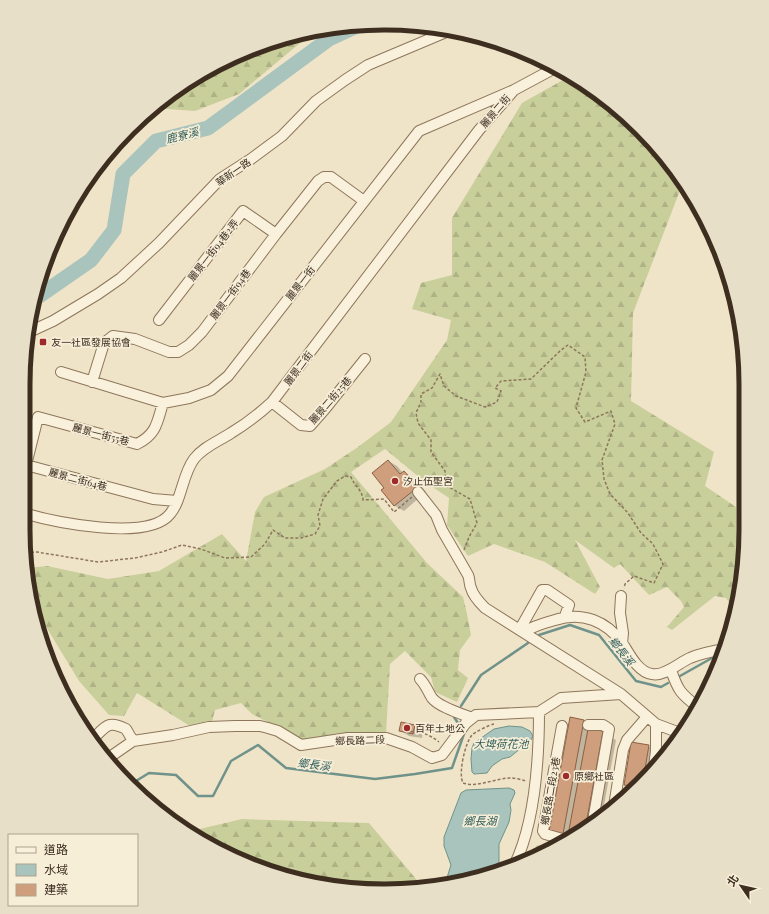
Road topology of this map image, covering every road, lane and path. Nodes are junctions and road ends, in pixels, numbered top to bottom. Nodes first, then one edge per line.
1 (440, 35) edge
2 (549, 71) edge
3 (514, 90) junction
4 (364, 201) junction
5 (276, 234) junction
6 (159, 320) dead end
7 (34, 330) edge
8 (365, 359) dead end
9 (61, 372) dead end
10 (92, 382) junction
11 (272, 402) junction
12 (163, 403) junction
13 (38, 418) joint
14 (30, 449) edge
15 (30, 466) edge
16 (418, 492) joint
17 (177, 501) junction
18 (30, 515) edge
19 (31, 552) edge
20 (461, 560) junction
21 (621, 596) joint
22 (565, 616) junction
23 (522, 631) junction
24 (622, 643) junction
25 (717, 650) edge
26 (671, 670) junction
27 (420, 680) dead end
28 (621, 694) junction
29 (694, 704) edge
30 (539, 712) junction
31 (647, 717) junction
32 (472, 718) junction
33 (495, 724) dead end
34 (656, 724) junction
35 (588, 725) dead end
36 (562, 726) dead end
37 (406, 730) dead end
38 (675, 731) edge
39 (96, 736) edge
40 (133, 741) junction
41 (440, 743) dead end
42 (112, 756) edge
43 (655, 758) edge
44 (535, 782) junction
45 (615, 798) edge
46 (594, 815) edge
47 (560, 838) edge
48 (517, 858) edge

1 - 7 street, 華新一路
2 - 3 street, 麗景一街
3 - 4 street, 麗景一街
3 - 11 street, 麗景二街
4 - 5 street, 麗景一街94巷
4 - 12 street, 麗景一街
5 - 6 street, 麗景一街94巷2弄
5 - 10 street, 麗景一街94巷
8 - 11 street, 麗景二街25巷
9 - 10 street, 麗景一街
10 - 12 street, 麗景一街
11 - 17 street, 麗景二街
12 - 13 street, 麗景一街55巷
13 - 14 street, 麗景二街64巷
15 - 17 street, 麗景二街64巷
16 - 19 path
16 - 20 street
17 - 18 street, 麗景二街
20 - 21 path
20 - 23 street
21 - 24 street
22 - 23 street
22 - 23 street
22 - 24 street
23 - 28 street
24 - 26 street
25 - 26 street
26 - 29 street
27 - 32 street
28 - 30 street
28 - 31 street
30 - 32 street
30 - 44 street
31 - 34 street
31 - 45 street
32 - 40 street, 鄉長路二段
33 - 44 path
34 - 38 street
34 - 43 street
35 - 46 street
36 - 47 street, 鄉長路二段23巷
37 - 41 path
39 - 40 street
40 - 42 street, 鄉長路二段
44 - 48 street

